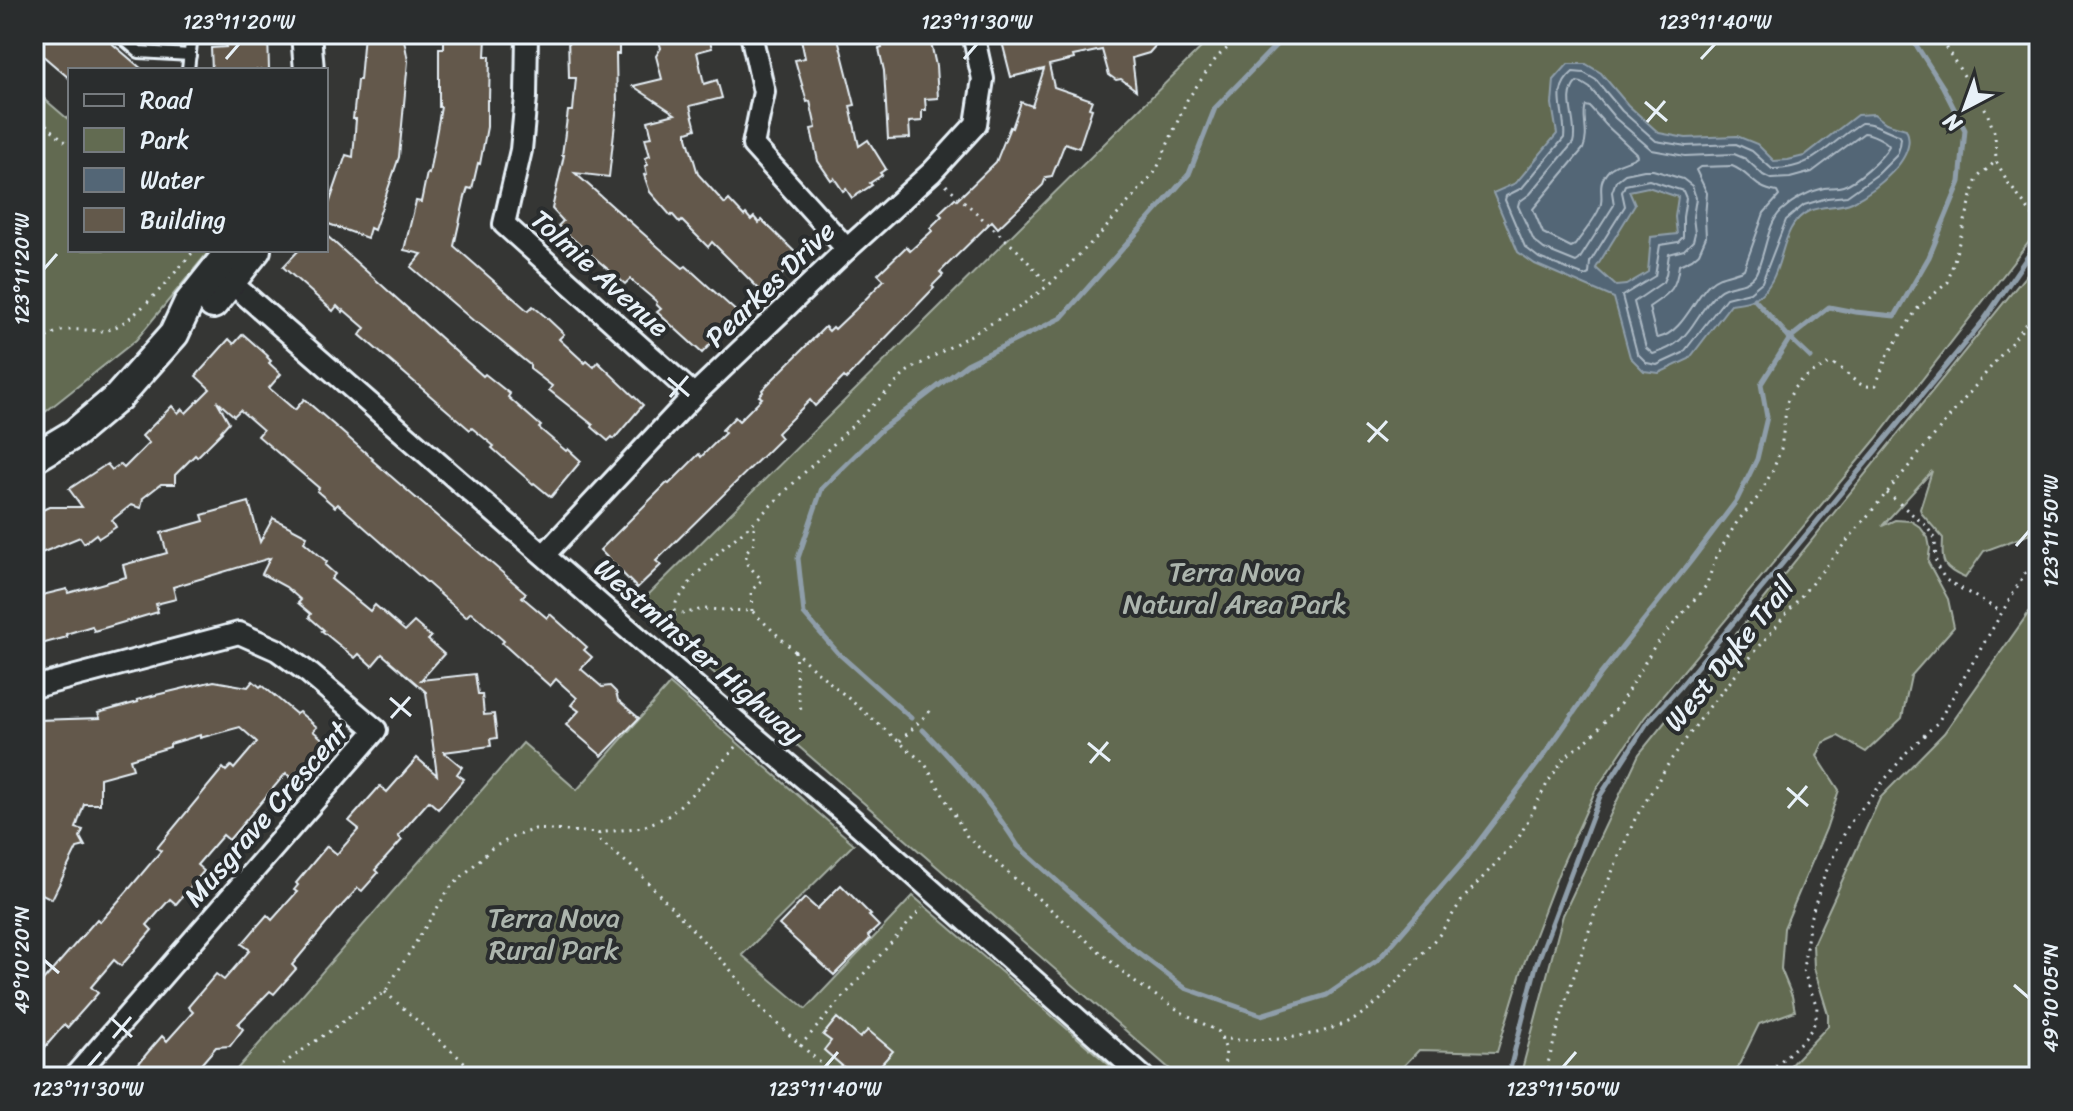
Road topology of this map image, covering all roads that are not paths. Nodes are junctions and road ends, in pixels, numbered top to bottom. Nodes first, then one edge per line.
1 (118, 34) edge
2 (192, 34) edge
3 (306, 34) edge
4 (527, 34) edge
5 (751, 34) edge
6 (973, 34) edge
7 (190, 55) junction
8 (188, 68) edge
9 (309, 68) edge
10 (847, 249) junction
11 (252, 252) edge
12 (226, 267) edge
13 (694, 395) junction
14 (34, 458) edge
15 (544, 555) junction
16 (34, 687) edge
17 (74, 1077) edge
18 (1143, 1077) edge

1 - 7 lane
2 - 7 lane
3 - 9 street
4 - 13 street, Tolmie Avenue
5 - 10 street
6 - 10 street, Pearkes Drive
7 - 8 lane
10 - 13 street, Pearkes Drive
11 - 12 street
12 - 14 street
12 - 15 street, Westminster Highway
13 - 15 street, Pearkes Drive
15 - 18 street, Westminster Highway
16 - 17 street, Musgrave Crescent

